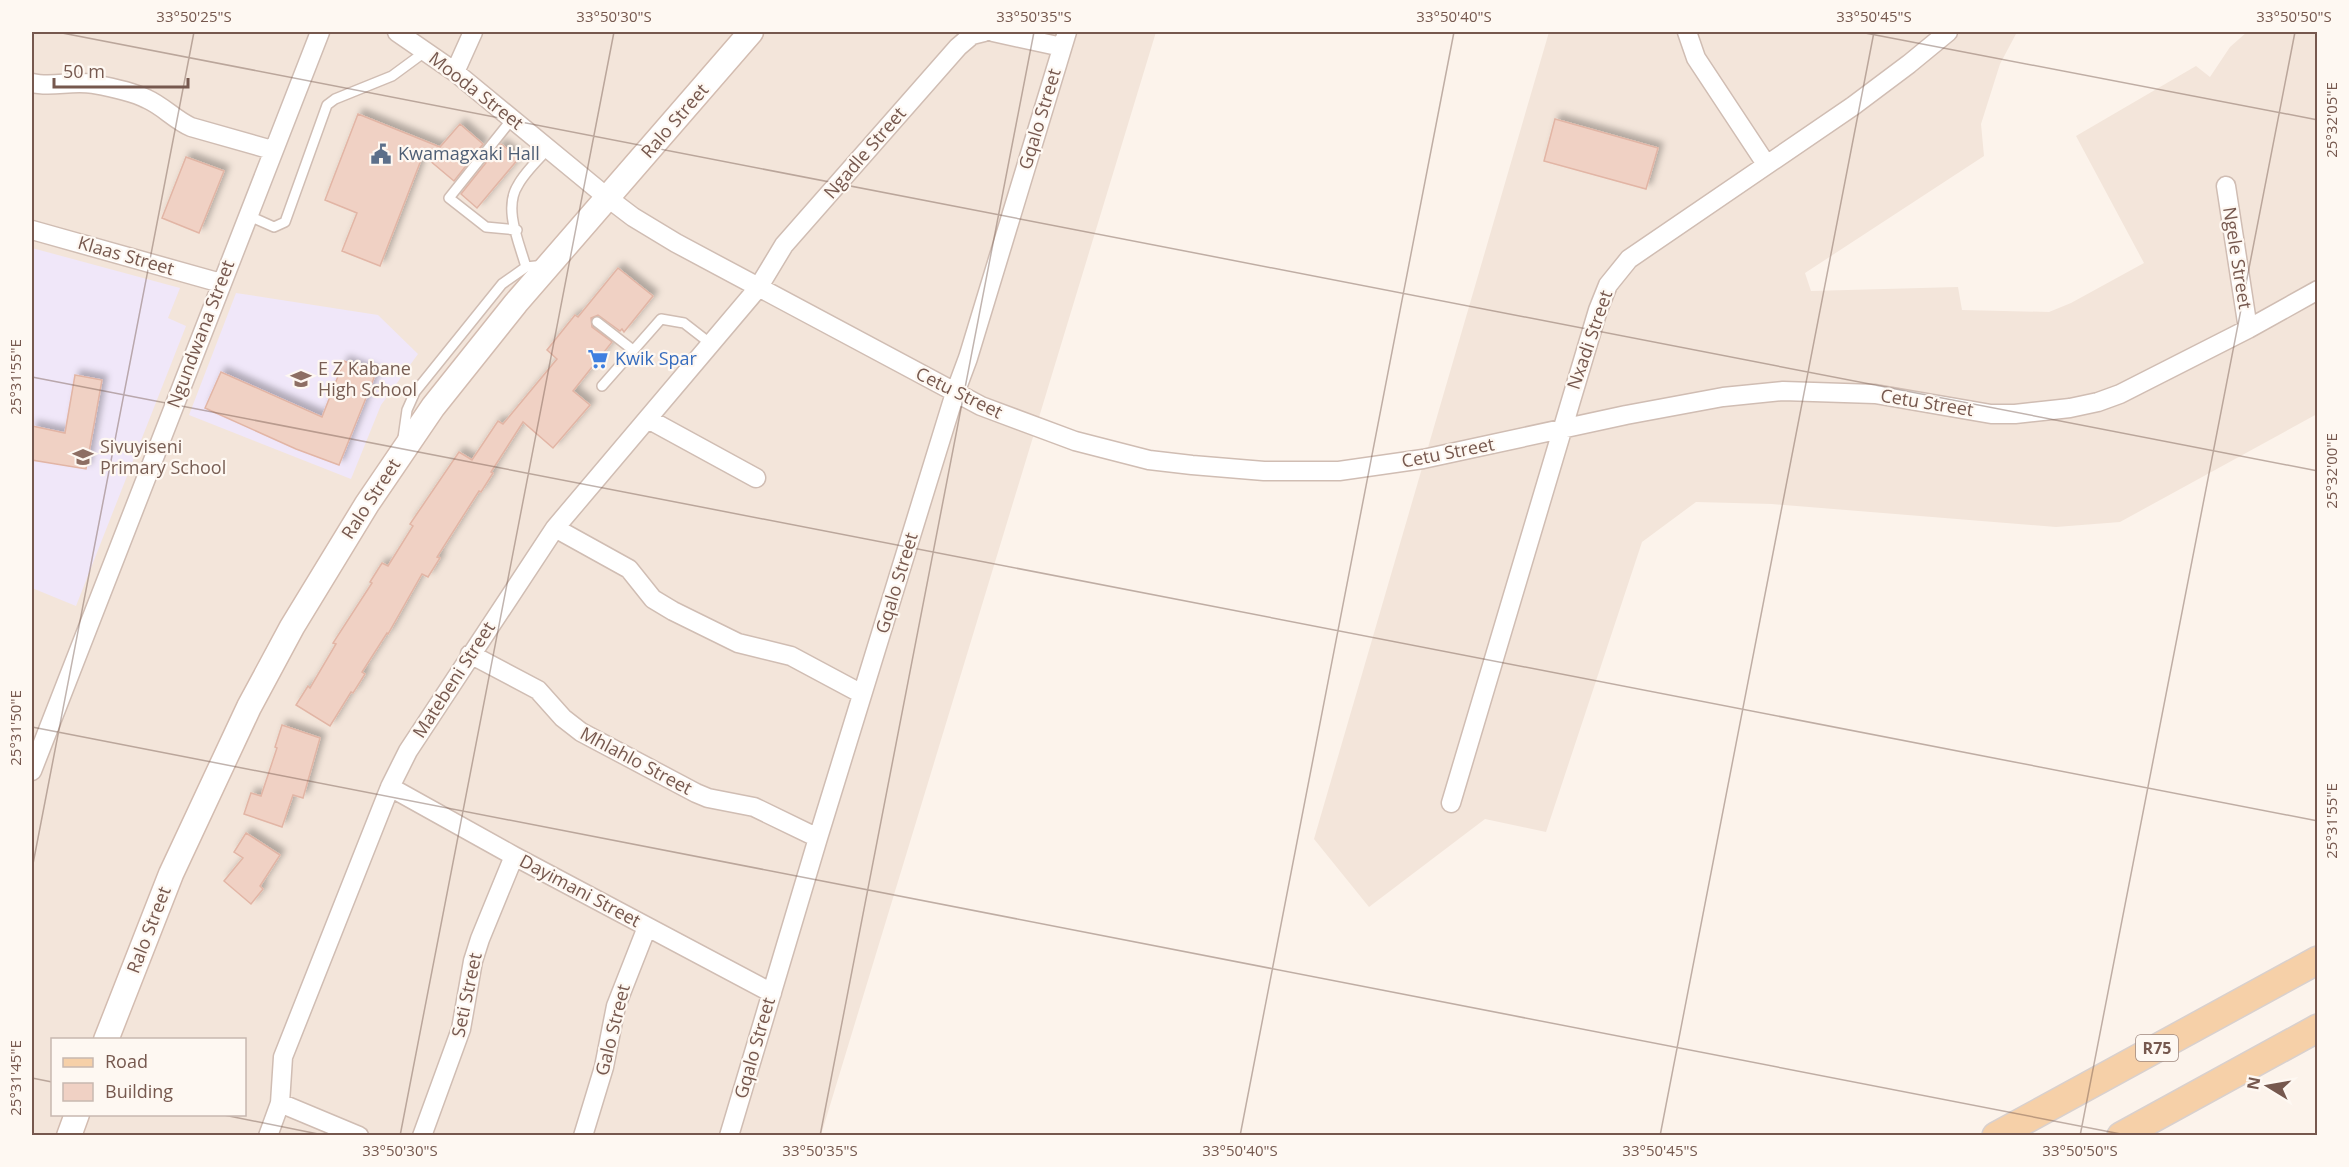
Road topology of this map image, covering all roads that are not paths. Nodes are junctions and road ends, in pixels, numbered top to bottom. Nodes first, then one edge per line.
1 (320, 32) edge
2 (397, 32) edge
3 (473, 32) edge
4 (751, 32) edge
5 (984, 32) edge
6 (993, 32) edge
7 (1687, 32) edge
8 (1948, 32) edge
9 (1064, 39) edge
10 (426, 51) junction
11 (455, 72) junction
12 (32, 82) edge
13 (512, 119) junction
14 (548, 149) junction
15 (272, 150) junction
16 (1766, 164) junction
17 (2226, 186) dead end
18 (608, 198) junction
19 (247, 215) junction
20 (32, 230) edge
21 (517, 230) junction
22 (537, 266) junction
23 (221, 283) junction
24 (758, 288) junction
25 (2318, 290) edge
26 (597, 322) dead end
27 (2248, 329) junction
28 (711, 344) junction
29 (633, 350) junction
30 (602, 386) dead end
31 (955, 393) junction
32 (648, 419) junction
33 (1562, 429) junction
34 (756, 478) dead end
35 (555, 528) junction
36 (470, 654) junction
37 (862, 694) junction
38 (32, 771) edge
39 (390, 787) junction
40 (1451, 803) dead end
41 (818, 838) junction
42 (513, 856) junction
43 (647, 927) junction
44 (2318, 960) edge
45 (772, 993) junction
46 (2318, 1028) edge
47 (107, 1038) edge
48 (280, 1103) junction
49 (76, 1116) edge
50 (69, 1136) edge
51 (268, 1136) edge
52 (359, 1136) edge
53 (422, 1136) edge
54 (583, 1136) edge
55 (729, 1136) edge
56 (1996, 1136) edge
57 (2121, 1136) edge

1 - 15 street, Ngundwana Street
2 - 10 street, Mooda Street
3 - 11 street
4 - 18 street, Ralo Street
5 - 24 street, Ngadle Street
6 - 9 street
7 - 16 street
8 - 16 street, Nxadi Street
9 - 31 street, Gqalo Street
10 - 11 street, Mooda Street
10 - 19 lane
11 - 13 street, Mooda Street
12 - 15 street
13 - 14 street, Mooda Street
13 - 21 lane
14 - 18 street, Mooda Street
14 - 21 lane
15 - 19 street, Ngundwana Street
16 - 33 street, Nxadi Street
17 - 27 street, Ngele Street
18 - 22 street, Ralo Street
18 - 24 street, Cetu Street
19 - 23 street, Ngundwana Street
20 - 23 street, Klaas Street
21 - 22 lane
22 - 47 street, Ralo Street
23 - 38 street, Ngundwana Street
24 - 28 street, Matebeni Street
24 - 31 street, Cetu Street
25 - 27 street, Cetu Street
26 - 29 lane
27 - 33 street, Cetu Street
28 - 29 lane
28 - 32 street, Matebeni Street
29 - 30 lane
31 - 33 street, Cetu Street
31 - 37 street, Gqalo Street
32 - 34 street
32 - 35 street, Matebeni Street
33 - 40 street, Nxadi Street
35 - 36 street, Matebeni Street
35 - 37 street
36 - 39 street, Matebeni Street
36 - 41 street, Mhlahlo Street
37 - 41 street, Gqalo Street
39 - 42 street, Dayimani Street
39 - 48 street, Matebeni Street
41 - 45 street, Gqalo Street
42 - 43 street, Dayimani Street
42 - 53 street, Seti Street
43 - 45 street, Dayimani Street
43 - 54 street, Galo Street
44 - 56 main road, R75
45 - 55 street, Gqalo Street
46 - 57 main road
48 - 51 street, Matebeni Street
48 - 52 street
49 - 50 street

